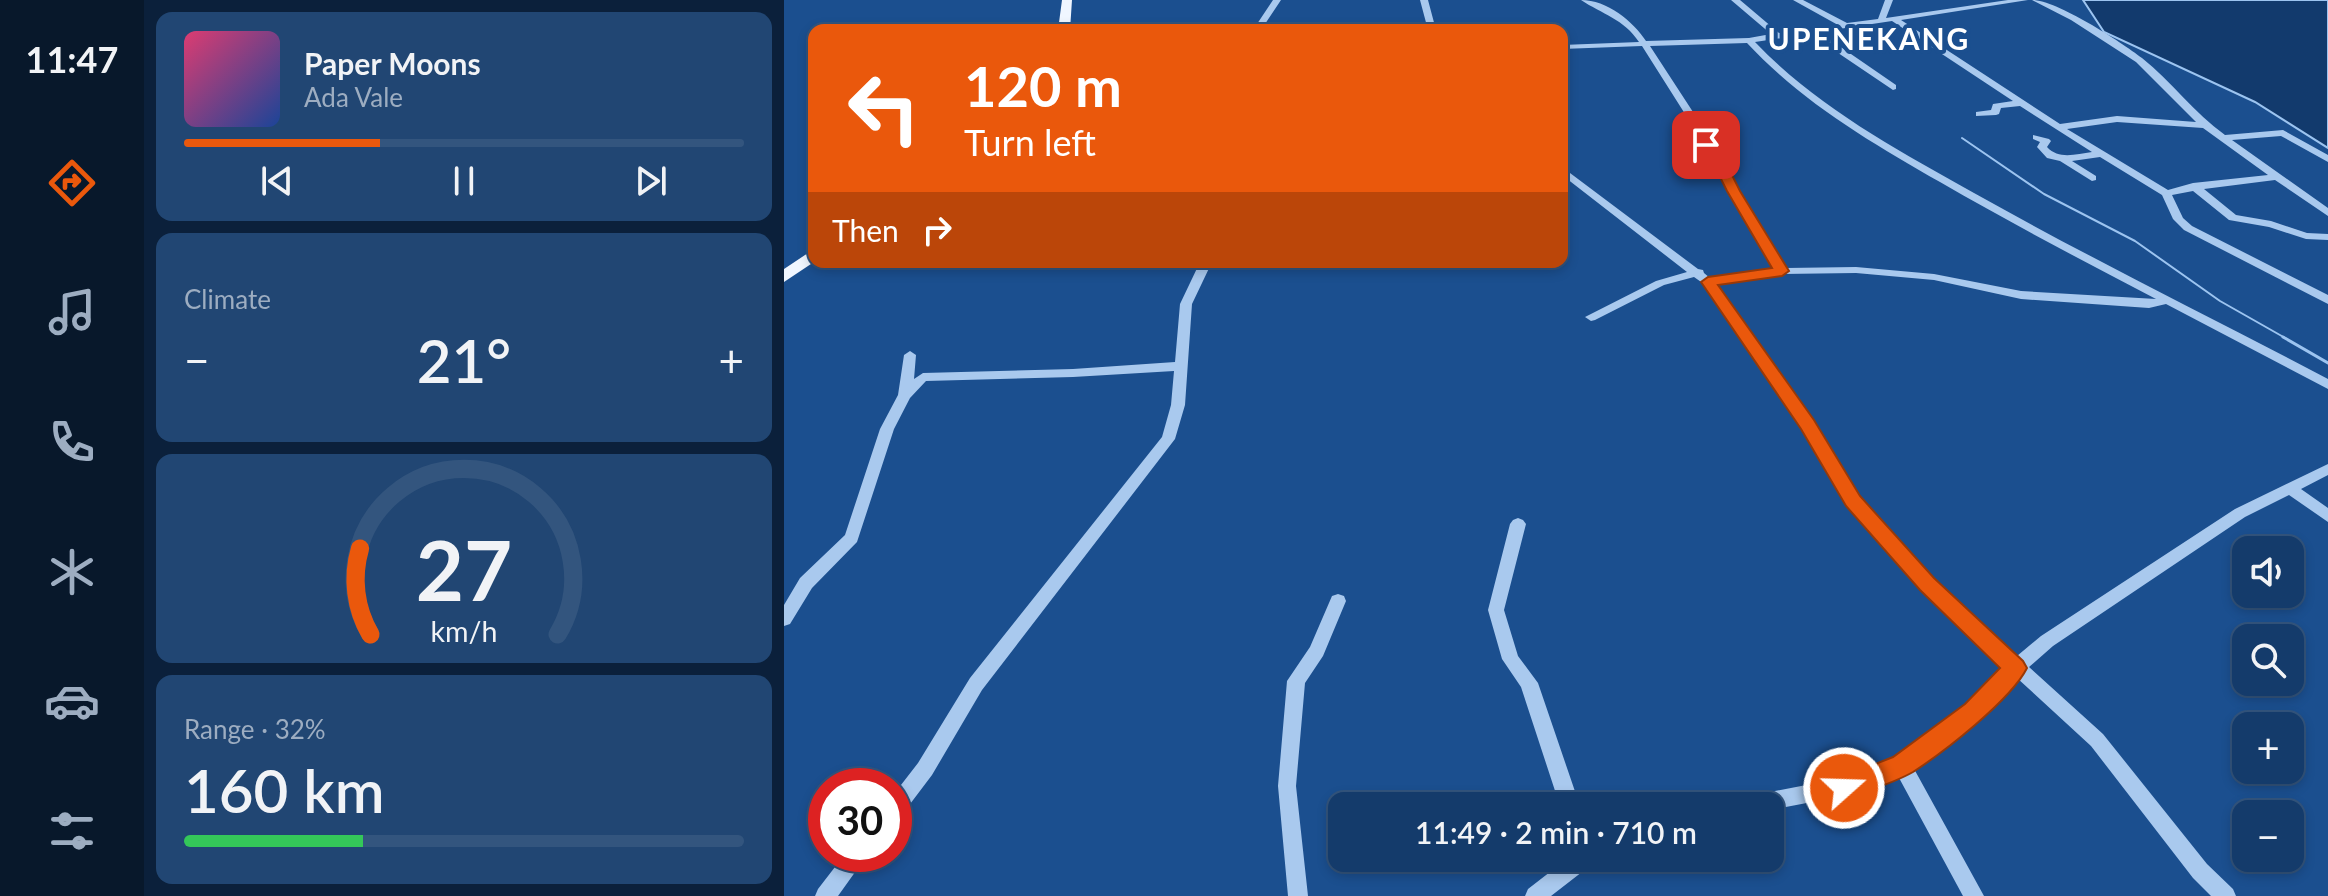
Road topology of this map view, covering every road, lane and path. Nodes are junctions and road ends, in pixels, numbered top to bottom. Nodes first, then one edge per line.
1 (1067, 0) edge
2 (1078, 0) edge
3 (1277, 0) edge
4 (1424, 0) edge
5 (1585, 0) edge
6 (1735, 0) edge
7 (1797, 0) edge
8 (1889, 0) edge
9 (2024, 0) edge
10 (2036, 0) edge
11 (1894, 19) junction
12 (1881, 21) junction
13 (1065, 24) edge
14 (1076, 24) edge
15 (1261, 24) edge
16 (1430, 24) edge
17 (1846, 27) junction
18 (1813, 32) junction
19 (1779, 37) junction
20 (1749, 40) junction
21 (1644, 46) junction
22 (1568, 47) edge
23 (1893, 87) dead end
24 (2022, 103) junction
25 (1979, 114) dead end
26 (2205, 125) junction
27 (2058, 127) junction
28 (2036, 137) dead end
29 (2224, 138) junction
30 (2101, 153) junction
31 (2063, 159) junction
32 (2328, 159) edge
33 (1568, 175) edge
34 (2278, 176) junction
35 (2092, 178) dead end
36 (2193, 186) junction
37 (2166, 193) junction
38 (2328, 213) edge
39 (2328, 237) edge
40 (808, 247) edge
41 (808, 259) edge
42 (784, 264) edge
43 (1203, 268) edge
44 (1782, 271) junction
45 (784, 277) edge
46 (1704, 277) junction
47 (2328, 300) edge
48 (2164, 301) junction
49 (1591, 317) dead end
50 (910, 355) dead end
51 (1181, 366) junction
52 (2328, 385) edge
53 (905, 395) junction
54 (2328, 469) edge
55 (2290, 488) junction
56 (2328, 516) edge
57 (1518, 524) dead end
58 (1338, 601) dead end
59 (784, 619) edge
60 (2015, 668) junction
61 (1902, 765) junction
62 (912, 786) edge
63 (1565, 792) edge
64 (1784, 798) edge
65 (844, 872) edge
66 (1566, 872) edge
67 (825, 896) edge
68 (1298, 896) edge
69 (1535, 896) edge
70 (1974, 896) edge
71 (2226, 896) edge

1 - 13 main road
2 - 14 main road
3 - 15 street
4 - 16 street
5 - 21 street
6 - 19 street
7 - 17 street
8 - 12 street
9 - 11 street
10 - 26 street
11 - 12 street
11 - 24 street
12 - 17 street
17 - 18 street
18 - 19 street
18 - 23 street
19 - 20 street
20 - 21 street
20 - 48 street
21 - 22 street
21 - 44 street
24 - 25 street
24 - 27 street
26 - 27 street
26 - 29 street
27 - 30 street
28 - 31 street
29 - 32 street
29 - 34 street
30 - 31 street
30 - 37 street
31 - 35 street
33 - 46 street
34 - 36 street
34 - 38 street
36 - 37 street
36 - 39 street
37 - 47 street
40 - 42 main road
41 - 45 main road
43 - 51 street
44 - 46 street
44 - 48 street
46 - 49 street
46 - 60 street
48 - 52 street
50 - 53 street
51 - 53 street
51 - 62 street
53 - 59 street
54 - 55 street
55 - 56 street
55 - 60 street
57 - 63 street
58 - 68 street
60 - 61 street
60 - 71 street
61 - 64 street
61 - 70 street
65 - 67 street
66 - 69 street

